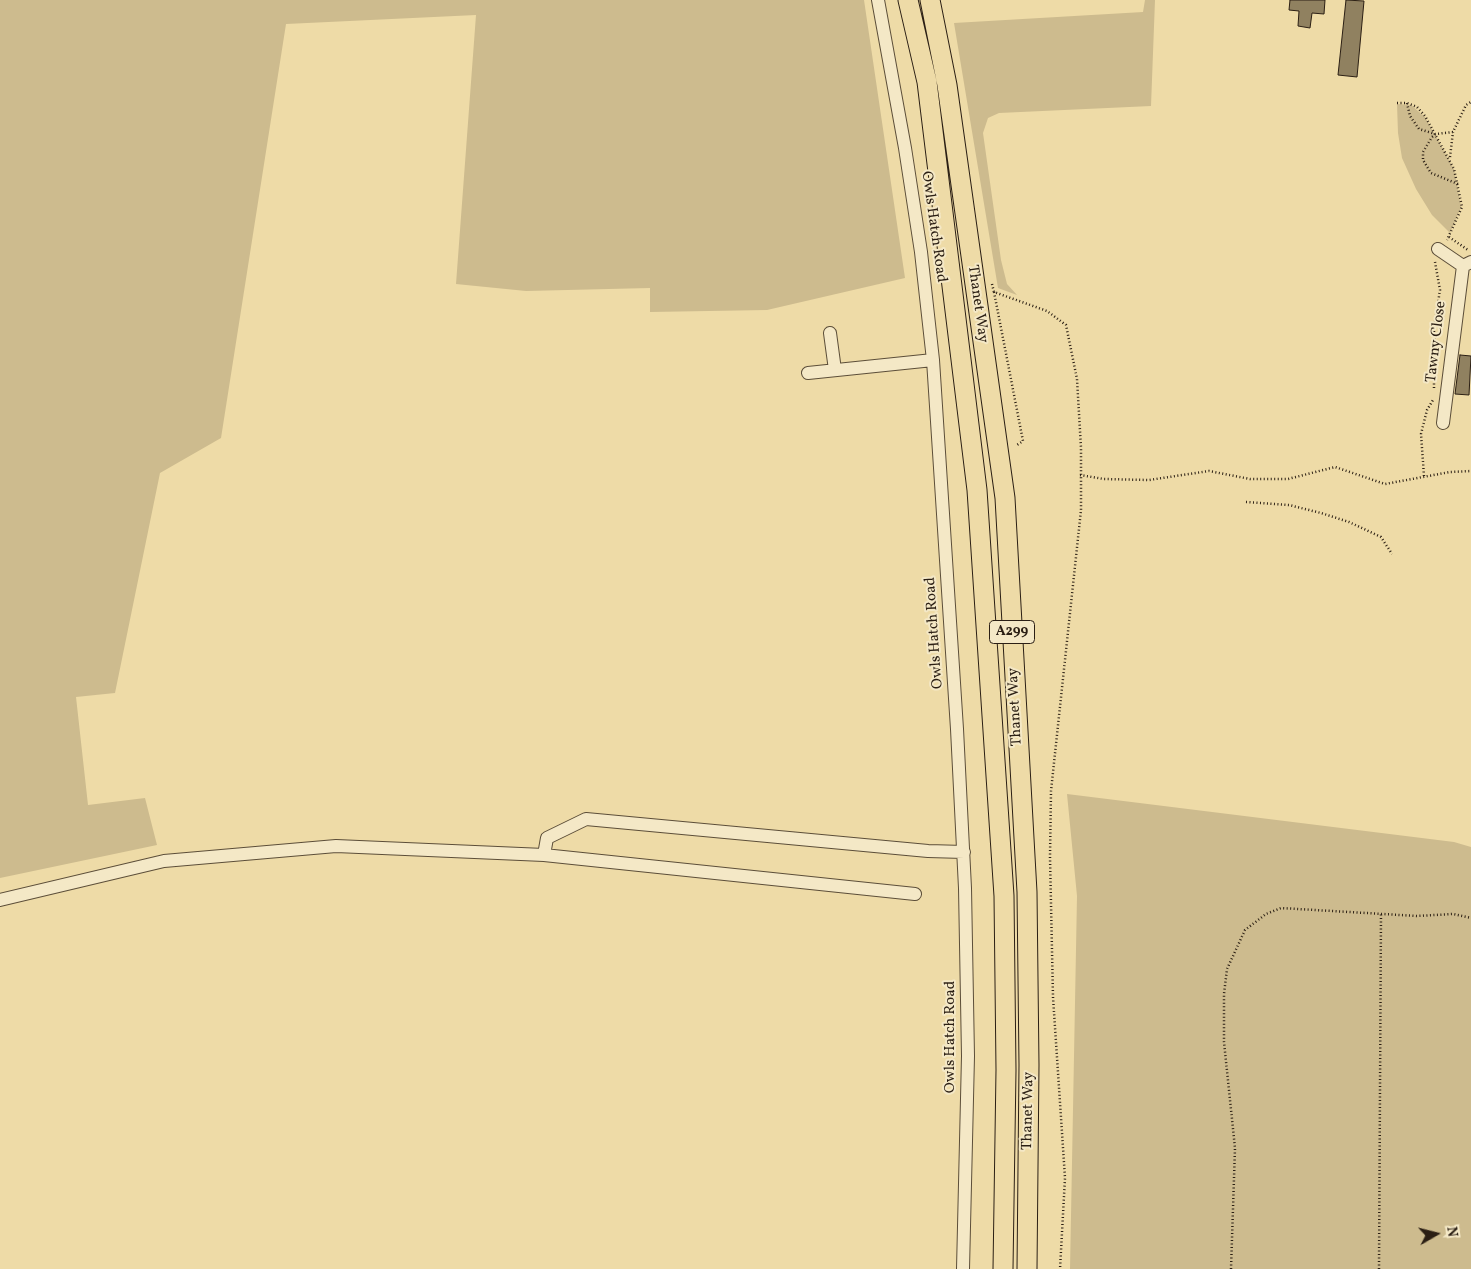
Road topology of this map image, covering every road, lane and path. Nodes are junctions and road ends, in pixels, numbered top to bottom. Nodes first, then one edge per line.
1 (878, 0) edge
2 (908, 0) edge
3 (930, 0) edge
4 (1396, 102) dead end
5 (1471, 102) edge
6 (1407, 103) junction
7 (1453, 132) junction
8 (1436, 134) junction
9 (1449, 158) junction
10 (1458, 184) junction
11 (1449, 237) junction
12 (1440, 250) junction
13 (1471, 252) edge
14 (1467, 264) edge
15 (992, 282) dead end
16 (994, 292) junction
17 (830, 333) dead end
18 (933, 360) junction
19 (835, 370) junction
20 (808, 373) dead end
21 (1443, 423) dead end
22 (1018, 445) dead end
23 (1471, 471) edge
24 (1080, 475) junction
25 (1424, 476) junction
26 (1246, 502) dead end
27 (1392, 554) dead end
28 (964, 852) junction
29 (544, 855) junction
30 (915, 894) dead end
31 (0, 900) edge
32 (1380, 914) junction
33 (1471, 918) edge
34 (963, 1269) edge
35 (1003, 1269) edge
36 (1027, 1269) edge
37 (1060, 1269) edge
38 (1231, 1269) edge
39 (1378, 1269) edge

1 - 18 street, Owls Hatch Road
2 - 35 highway, Thanet Way / A299
3 - 36 highway, Thanet Way / A299
4 - 6 path
5 - 7 path
6 - 8 path
6 - 8 path
7 - 8 path
7 - 9 path
8 - 9 path
8 - 10 path
9 - 10 path
10 - 11 path
11 - 12 path
11 - 13 path
12 - 14 street
12 - 25 path
14 - 21 street, Tawny Close
15 - 16 path
16 - 22 path
16 - 24 path
17 - 19 street
18 - 19 street
18 - 28 street, Owls Hatch Road
19 - 20 street
23 - 25 path
24 - 25 path
24 - 37 path
26 - 27 path
28 - 29 street
28 - 34 street, Owls Hatch Road
29 - 30 street
29 - 31 street
32 - 33 path
32 - 38 path
32 - 39 path

